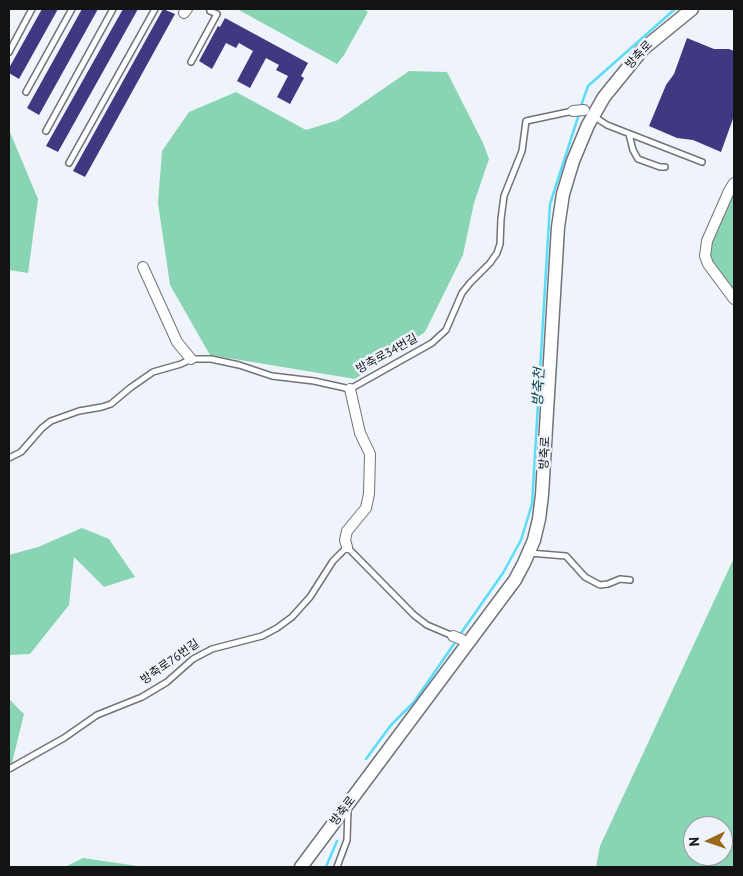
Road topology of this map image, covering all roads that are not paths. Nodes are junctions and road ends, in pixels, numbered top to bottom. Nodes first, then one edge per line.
1 (32, 9) edge
2 (72, 9) edge
3 (112, 9) edge
4 (156, 9) edge
5 (211, 9) edge
6 (692, 9) edge
7 (9, 52) edge
8 (191, 62) dead end
9 (26, 92) dead end
10 (573, 111) joint
11 (588, 113) junction
12 (46, 131) dead end
13 (629, 134) junction
14 (702, 162) dead end
15 (69, 163) dead end
16 (665, 167) dead end
17 (734, 183) edge
18 (143, 266) dead end
19 (734, 299) edge
20 (191, 359) junction
21 (350, 389) junction
22 (9, 458) edge
23 (347, 547) junction
24 (528, 553) junction
25 (630, 580) dead end
26 (461, 639) junction
27 (9, 770) edge
28 (349, 803) junction
29 (301, 867) edge
30 (337, 867) edge

1 - 7 lane
2 - 9 lane
3 - 12 lane
4 - 15 lane
5 - 8 lane
6 - 11 street, 방축로
10 - 11 street, 방축로34번길
10 - 21 lane, 방축로34번길
11 - 13 lane
11 - 24 street, 방축로
13 - 14 lane
13 - 16 lane
17 - 19 street
18 - 20 street
20 - 21 lane, 방축로34번길
20 - 22 lane, 방축로34번길
21 - 23 street
23 - 26 lane
23 - 27 lane, 방축로76번길
24 - 25 lane
24 - 26 street, 방축로
26 - 28 street, 방축로
28 - 29 street, 방축로
28 - 30 lane

